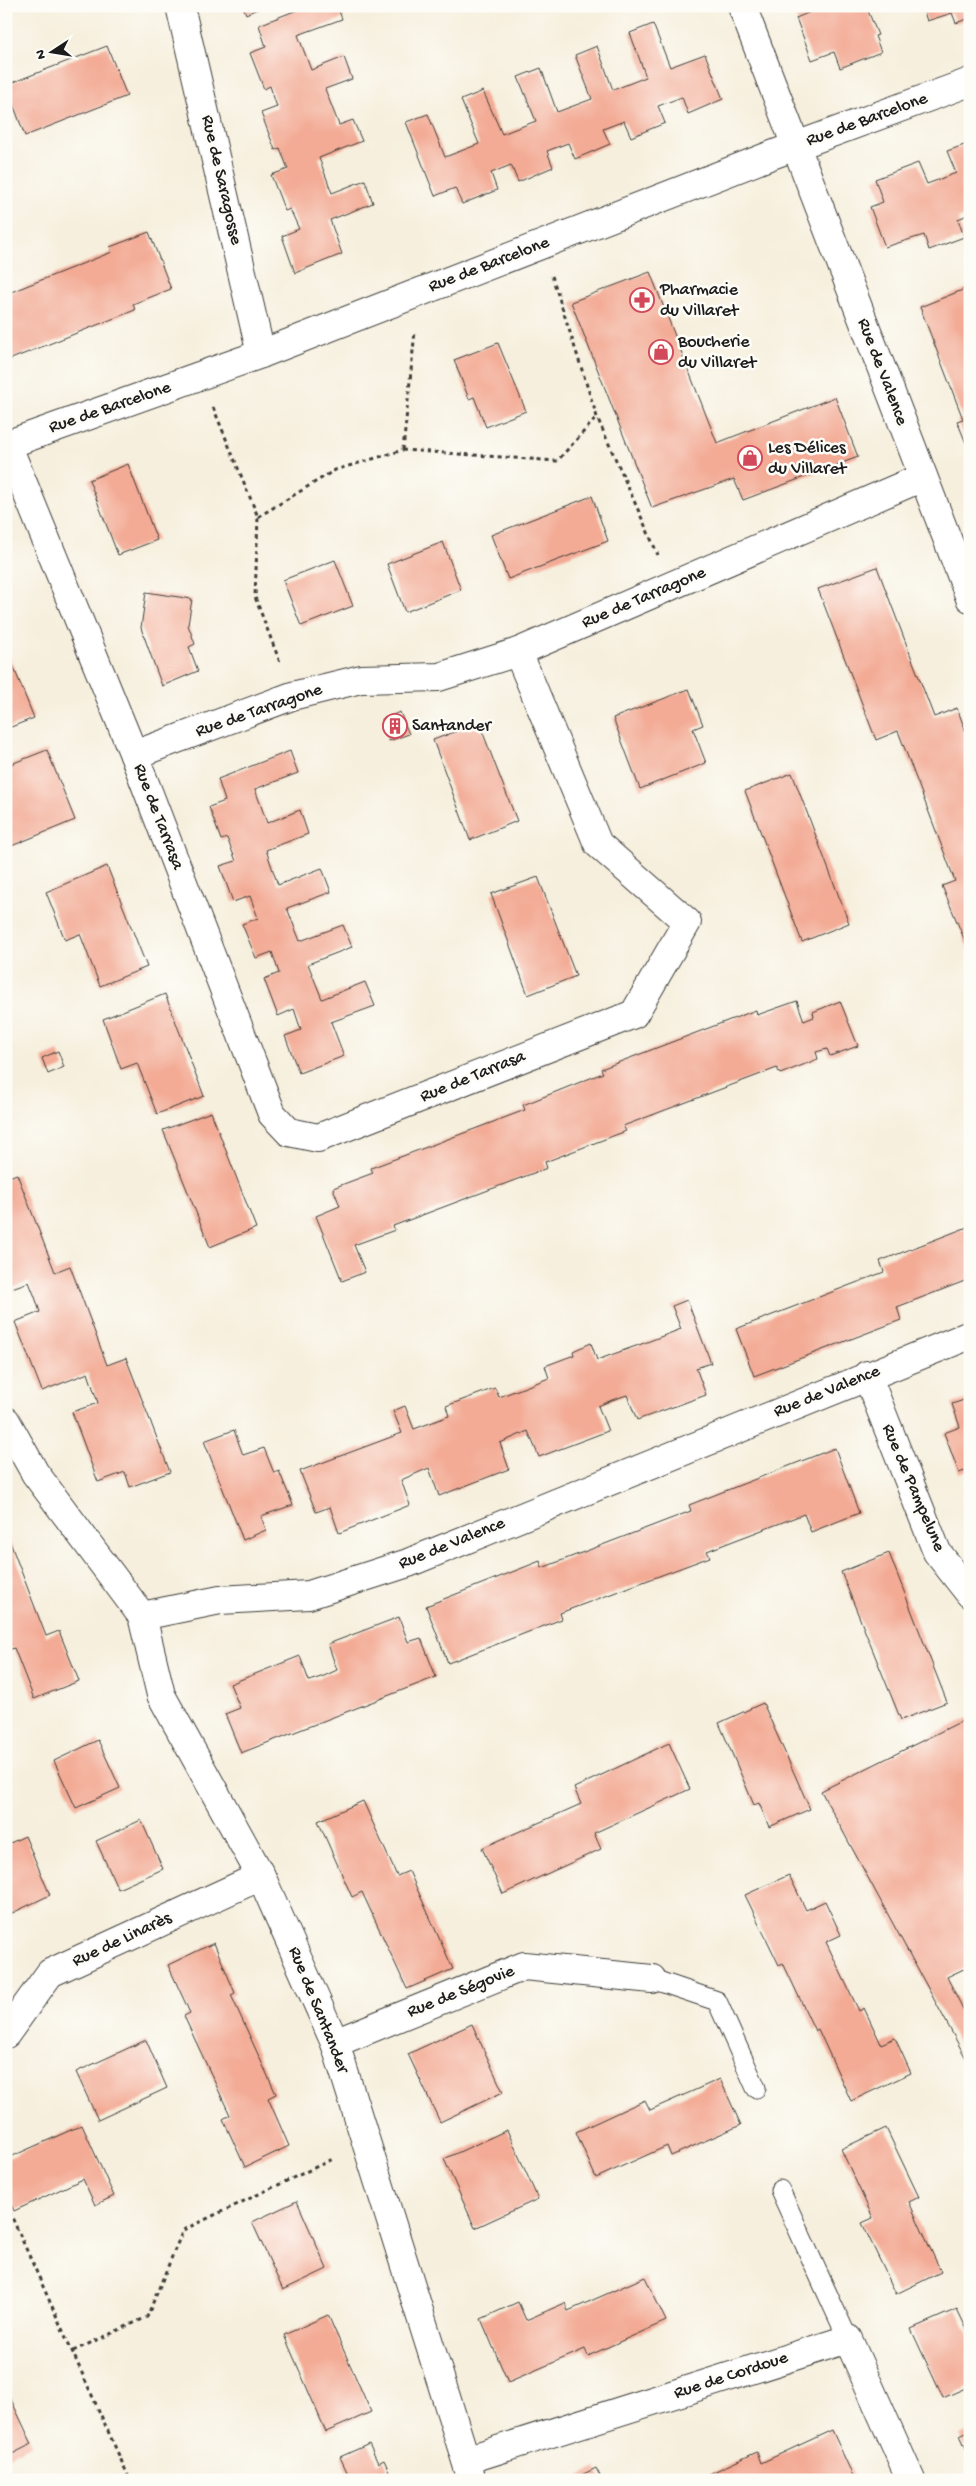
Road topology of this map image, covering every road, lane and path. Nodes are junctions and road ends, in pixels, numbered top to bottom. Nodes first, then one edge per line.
1 (180, 6) edge
2 (742, 6) edge
3 (970, 82) edge
4 (796, 146) junction
5 (542, 244) junction
6 (419, 292) junction
7 (260, 354) junction
8 (200, 376) junction
9 (597, 417) junction
10 (6, 445) edge
11 (403, 450) junction
12 (923, 477) junction
13 (258, 517) junction
14 (671, 586) junction
15 (970, 598) edge
16 (518, 652) junction
17 (292, 696) junction
18 (134, 755) junction
19 (970, 1335) edge
20 (867, 1376) junction
21 (6, 1421) edge
22 (970, 1594) edge
23 (142, 1616) junction
24 (261, 1876) junction
25 (652, 1978) joint
26 (6, 2034) edge
27 (335, 2043) junction
28 (756, 2088) dead end
29 (365, 2144) junction
30 (780, 2190) dead end
31 (6, 2204) edge
32 (848, 2339) junction
33 (72, 2350) junction
34 (469, 2470) edge
35 (130, 2480) edge
36 (911, 2480) edge

1 - 7 street, Rue de Saragosse
2 - 4 street, Rue de Valence
3 - 4 street, Rue de Barcelone
4 - 5 street, Rue de Barcelone
4 - 12 street, Rue de Valence
5 - 6 street, Rue de Barcelone
5 - 9 path
6 - 7 street, Rue de Barcelone
6 - 11 path
7 - 8 street, Rue de Barcelone
8 - 10 street, Rue de Barcelone
8 - 13 path
9 - 11 path
9 - 14 path
10 - 18 street
11 - 13 path
12 - 14 street, Rue de Tarragone
12 - 15 street, Rue de Valence
13 - 17 path
14 - 16 street, Rue de Tarragone
16 - 17 street, Rue de Tarragone
16 - 18 street, Rue de Tarrasa
17 - 18 street, Rue de Tarragone
19 - 20 street, Rue de Valence
20 - 22 street, Rue de Pampelune
20 - 23 street, Rue de Valence
21 - 23 street
23 - 24 street, Rue de Santander
24 - 26 street, Rue de Linarès
24 - 27 street, Rue de Santander
25 - 27 street, Rue de Ségovie
25 - 28 lane
27 - 29 street, Rue de Santander
29 - 33 path
29 - 34 street, Rue de Santander
30 - 32 lane
31 - 33 path
32 - 34 street, Rue de Cordoue
32 - 36 street
33 - 35 path

